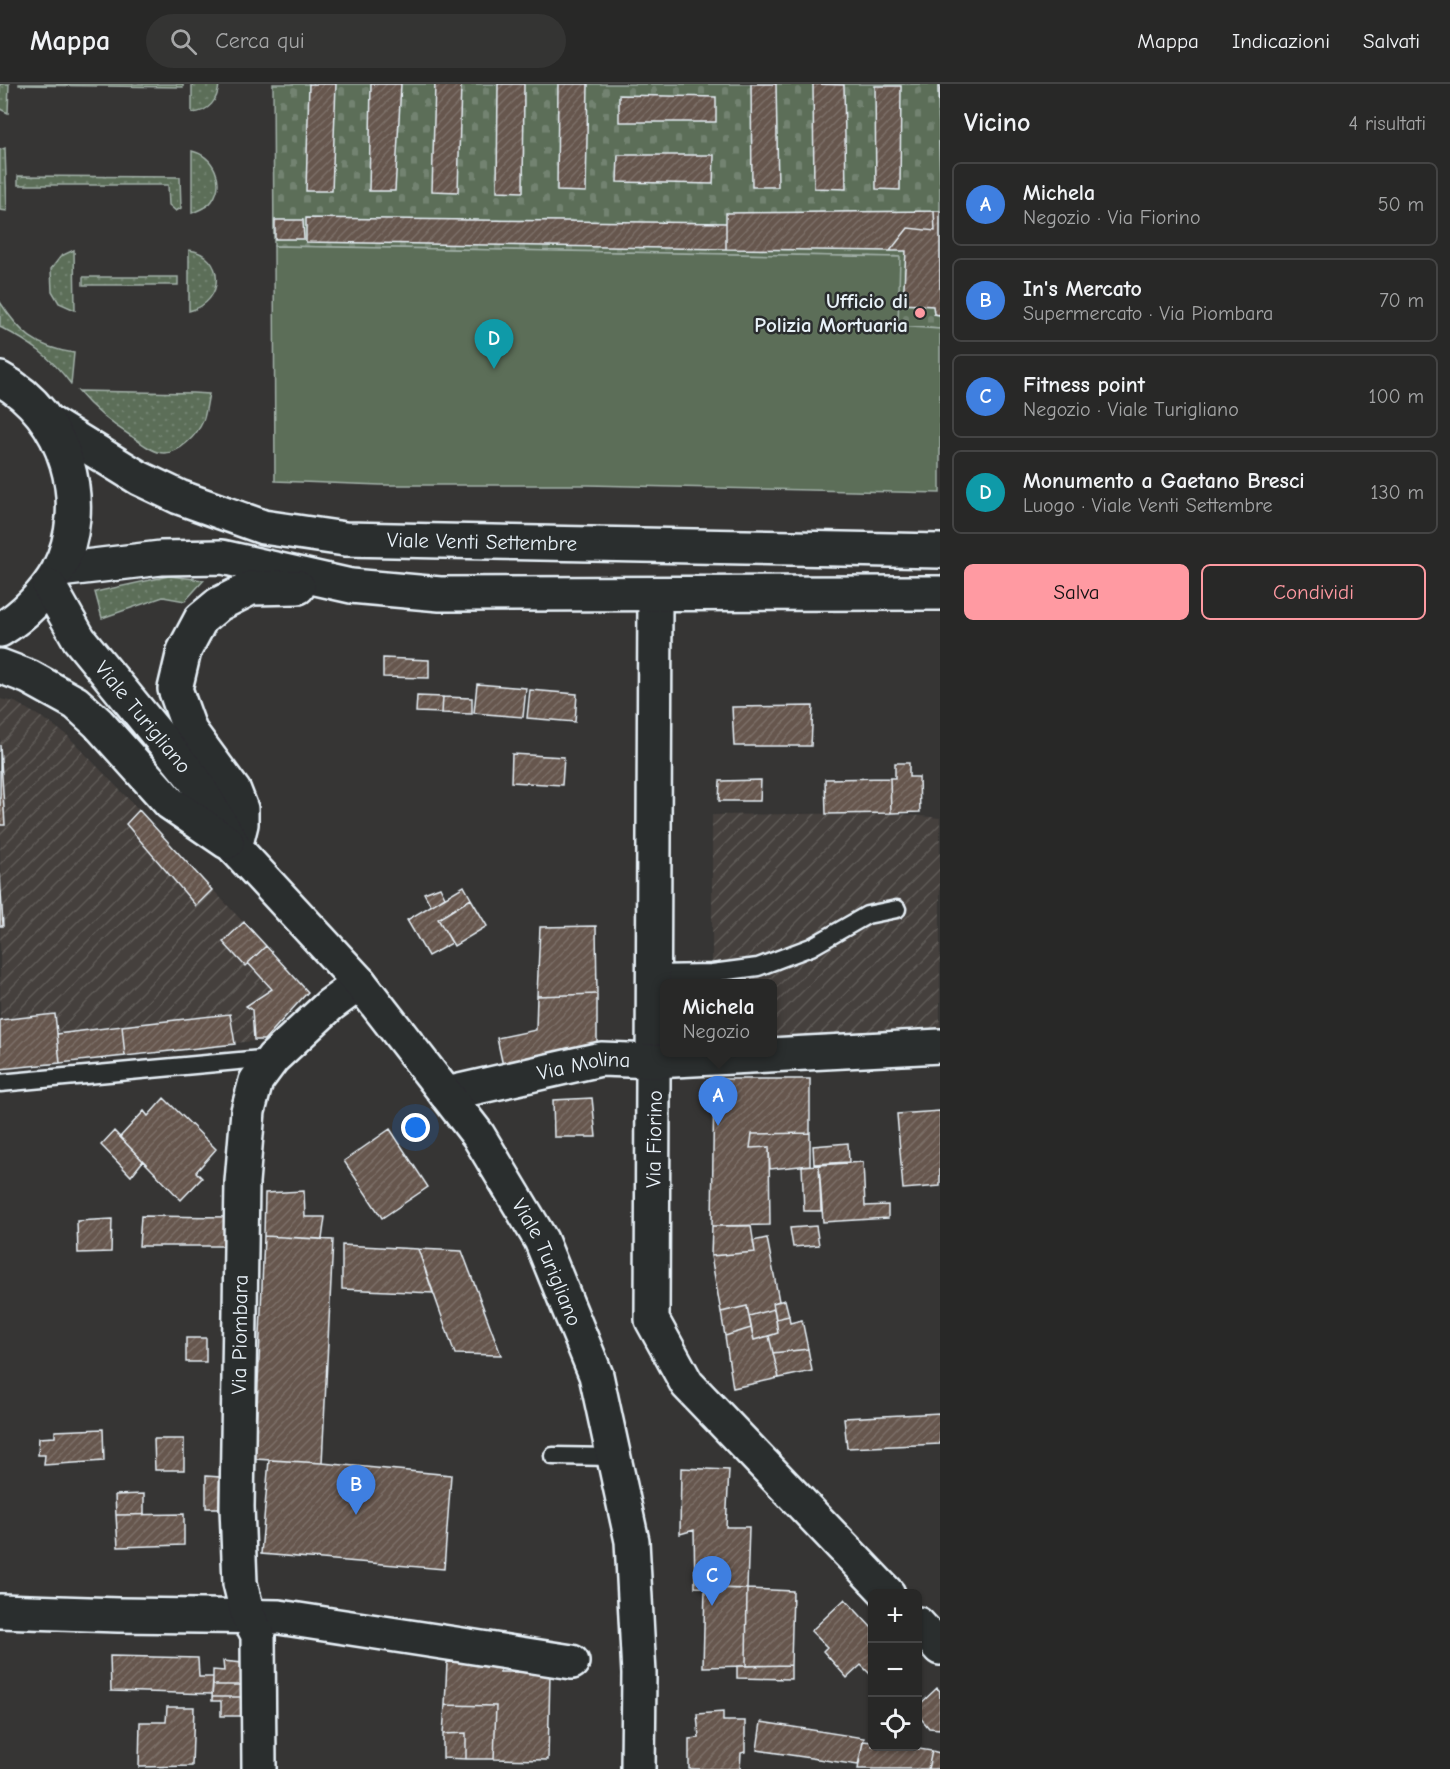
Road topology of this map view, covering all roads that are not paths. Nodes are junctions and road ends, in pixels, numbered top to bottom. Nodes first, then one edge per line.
1 (0, 379) edge
2 (50, 423) junction
3 (940, 551) edge
4 (54, 578) junction
5 (351, 586) junction
6 (940, 593) edge
7 (655, 594) junction
8 (0, 630) edge
9 (0, 666) edge
10 (236, 848) junction
11 (897, 909) dead end
12 (653, 974) junction
13 (360, 982) junction
14 (940, 1046) edge
15 (777, 1054) edge
16 (716, 1057) edge
17 (273, 1058) junction
18 (655, 1060) junction
19 (0, 1083) edge
20 (447, 1094) junction
21 (553, 1456) dead end
22 (613, 1457) junction
23 (884, 1589) edge
24 (0, 1611) edge
25 (248, 1616) junction
26 (922, 1628) edge
27 (940, 1648) edge
28 (572, 1662) dead end
29 (260, 1769) edge
30 (638, 1769) edge

1 - 2 main road
2 - 3 main road, Viale Venti Settembre
2 - 4 main road
4 - 5 main road
4 - 8 main road
4 - 10 main road, Viale Turigliano
5 - 7 main road
5 - 10 main road
6 - 7 main road
7 - 12 main road, Via Fiorino
9 - 10 main road, Viale Turigliano
10 - 13 main road, Viale Turigliano
11 - 12 lane
12 - 18 main road, Via Fiorino
13 - 17 main road, Via Piombara
13 - 20 main road, Viale Turigliano
14 - 15 main road, Via Molina
16 - 18 main road, Via Molina
17 - 19 lane
17 - 25 main road, Via Piombara
18 - 20 main road, Via Molina
18 - 23 main road, Via Fiorino
20 - 22 main road, Viale Turigliano
21 - 22 lane
22 - 30 main road, Viale Turigliano
24 - 25 main road
25 - 28 main road
25 - 29 main road, Via Piombara
26 - 27 main road

